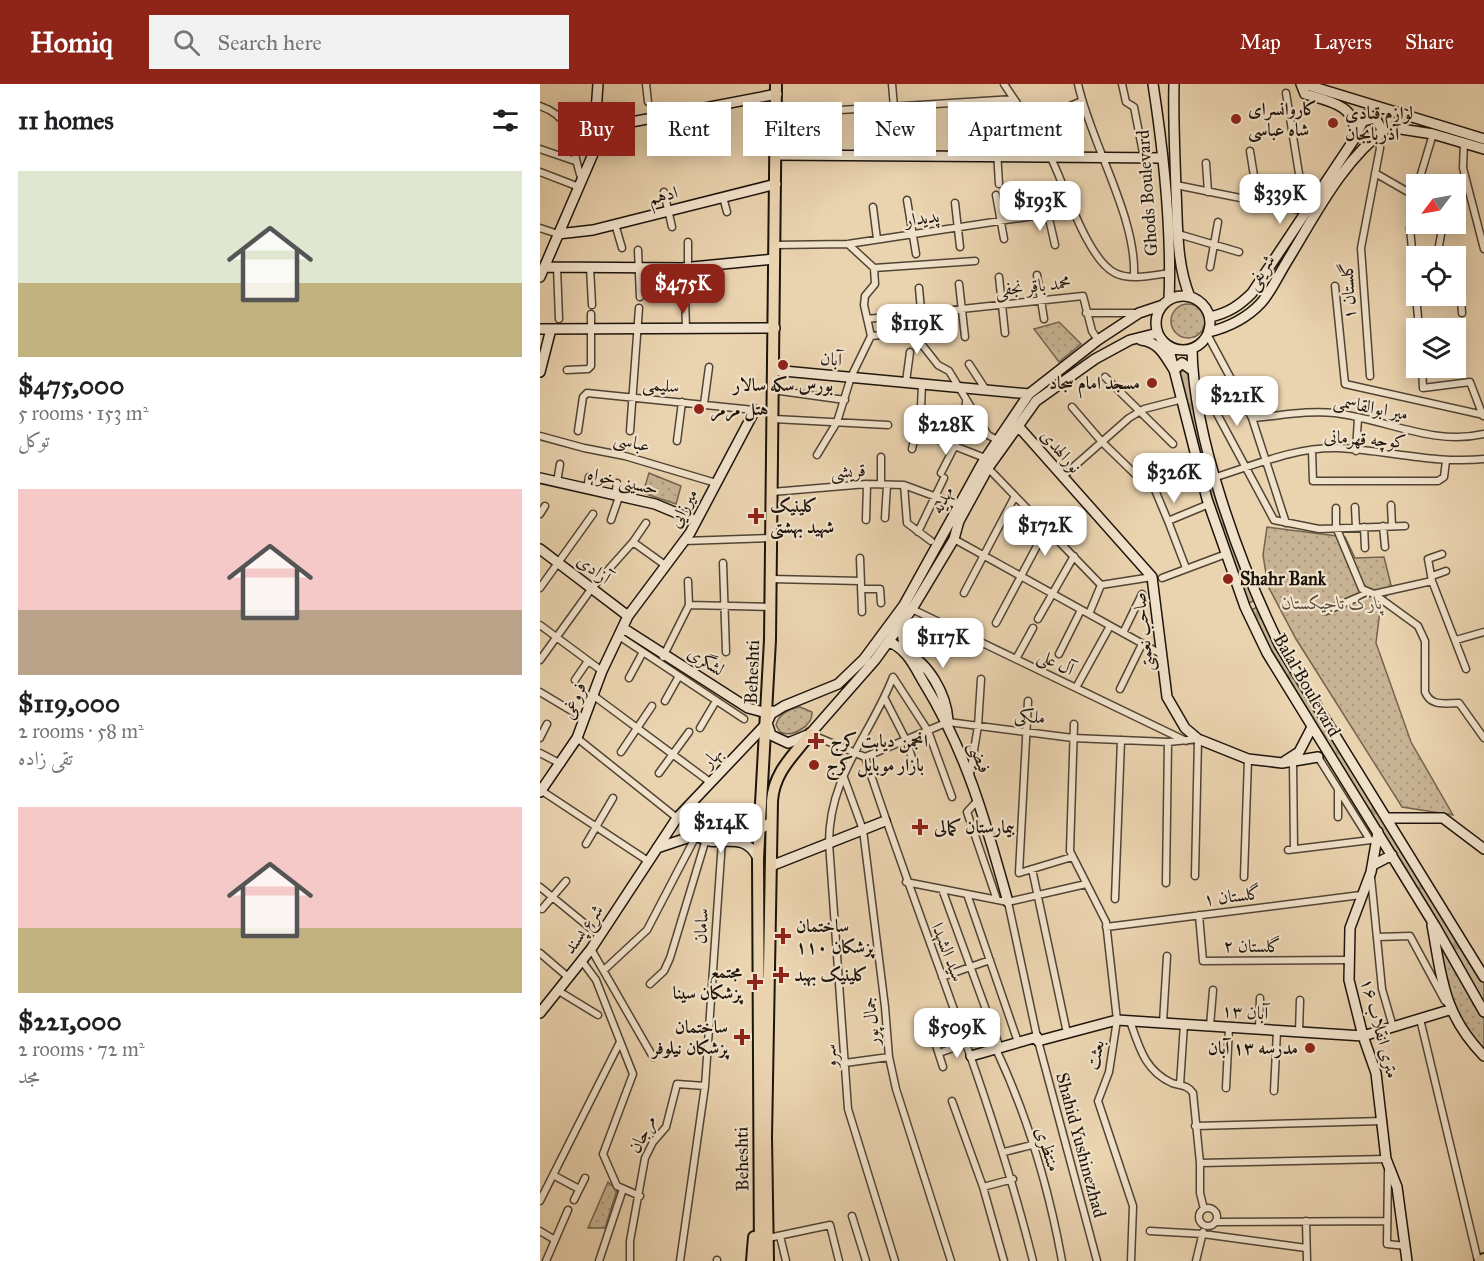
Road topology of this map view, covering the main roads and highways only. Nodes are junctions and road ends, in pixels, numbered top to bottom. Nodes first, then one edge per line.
1 (598, 84) edge
2 (1153, 84) edge
3 (1174, 84) edge
4 (1303, 84) edge
5 (776, 89) edge
6 (597, 102) edge
7 (1382, 108) junction
8 (1393, 111) junction
9 (635, 120) edge
10 (1364, 120) junction
11 (1383, 130) junction
12 (1484, 139) edge
13 (1353, 141) junction
14 (1484, 149) edge
15 (842, 155) edge
16 (592, 156) edge
17 (777, 156) edge
18 (1163, 158) junction
19 (776, 184) junction
20 (558, 234) junction
21 (774, 259) junction
22 (545, 267) junction
23 (1170, 273) junction
24 (540, 277) edge
25 (1190, 297) junction
26 (1166, 302) junction
27 (1149, 308) junction
28 (1210, 317) junction
29 (1123, 324) junction
30 (775, 328) junction
31 (540, 329) edge
32 (551, 329) junction
33 (1158, 333) junction
34 (1208, 334) junction
35 (1133, 340) junction
36 (1168, 346) junction
37 (1192, 349) junction
38 (541, 362) edge
39 (773, 370) junction
40 (1174, 370) junction
41 (1192, 370) junction
42 (540, 372) edge
43 (1029, 394) junction
44 (755, 410) road end
45 (1018, 426) junction
46 (986, 463) junction
47 (540, 478) edge
48 (696, 521) junction
49 (540, 549) edge
50 (1157, 577) joint
51 (628, 616) junction
52 (901, 625) junction
53 (621, 632) junction
54 (889, 642) junction
55 (905, 652) junction
56 (770, 715) junction
57 (1312, 727) junction
58 (810, 734) junction
59 (1344, 750) junction
60 (1318, 757) road end
61 (1331, 759) junction
62 (1282, 763) junction
63 (541, 792) edge
64 (679, 817) junction
65 (1387, 818) junction
66 (885, 821) road end
67 (771, 822) junction
68 (759, 831) junction
69 (696, 835) junction
70 (1375, 837) junction
71 (742, 841) junction
72 (657, 848) junction
73 (1484, 849) edge
74 (1392, 855) junction
75 (758, 858) junction
76 (771, 866) junction
77 (1372, 869) junction
78 (1008, 902) road end
79 (1431, 920) junction
80 (1484, 977) edge
81 (1449, 1010) junction
82 (1484, 1012) edge
83 (540, 1013) edge
84 (1363, 1036) junction
85 (971, 1056) road end
86 (1483, 1056) edge
87 (763, 1180) junction
88 (752, 1261) edge
89 (760, 1261) edge
90 (768, 1261) edge
91 (774, 1261) edge
92 (1407, 1261) edge

1 - 6 main road
2 - 18 main road, Ghods Boulevard
3 - 25 main road
4 - 7 main road
4 - 13 main road
5 - 9 main road
7 - 8 main road
7 - 10 main road
8 - 11 main road
8 - 12 main road
10 - 11 main road
10 - 13 main road, شریفی
11 - 14 main road
11 - 34 main road, شریفی
13 - 28 main road, شریفی
15 - 18 main road
16 - 20 main road
17 - 19 main road, Beheshti
18 - 23 main road, Ghods Boulevard
19 - 20 main road, ادهم
19 - 21 main road, Beheshti
20 - 22 main road
21 - 22 main road
21 - 30 main road, Beheshti
22 - 24 main road
23 - 26 main road, Ghods Boulevard
23 - 27 main road
25 - 26 main road
25 - 28 main road
26 - 27 main road, مهدیه
26 - 33 main road
27 - 29 main road, مهدیه
28 - 34 main road
29 - 35 main road
29 - 43 main road, مهدیه
30 - 32 main road
30 - 39 main road, Beheshti
31 - 32 main road
32 - 38 main road
33 - 35 main road, مهدیه
33 - 36 main road
34 - 37 main road
35 - 40 main road
35 - 45 main road, مهدیه
36 - 37 main road
36 - 40 main road, Balal Boulevard
37 - 41 main road, Balal Boulevard
38 - 42 main road
39 - 43 main road, آبان
39 - 56 main road, Beheshti
40 - 41 main road
40 - 57 main road, Balal Boulevard
41 - 59 main road, Balal Boulevard
43 - 46 main road, مهدیه
44 - 48 main road, میرزایی
45 - 46 main road, مهدیه
45 - 50 main road, نورالهدی
46 - 52 main road, مهدیه
46 - 56 main road, مهدیه
47 - 48 main road, حسینی خواه
48 - 51 main road, میرزایی
49 - 51 main road, آزادی
50 - 62 main road, صاحب نعمتی
51 - 53 main road, فروغی
52 - 54 main road, مهدیه
52 - 55 main road
53 - 56 main road, لشگری
53 - 63 main road, فروغی
54 - 55 main road
54 - 58 main road, مهدیه
55 - 78 main road, فیضی
56 - 58 main road
56 - 64 main road, بهار
56 - 68 main road, Beheshti
57 - 61 main road, Balal Boulevard
57 - 62 main road
58 - 67 main road, Beheshti
59 - 61 main road
59 - 65 main road, Balal Boulevard
60 - 62 main road
61 - 70 main road, Balal Boulevard
64 - 69 main road
64 - 72 main road, بهار
65 - 73 main road
65 - 80 main road, Balal Boulevard
66 - 76 main road
67 - 68 main road
67 - 76 main road, Beheshti
68 - 71 main road
68 - 75 main road, Beheshti
69 - 71 main road
69 - 72 main road
70 - 74 main road, Balal Boulevard
70 - 77 main road, ۱۶ متری انقلاب
71 - 75 main road
72 - 83 main road, شرع پسند
74 - 77 main road
74 - 79 main road, Balal Boulevard
75 - 87 main road, Beheshti
76 - 87 main road, Beheshti
77 - 84 main road, ۱۶ متری انقلاب
79 - 81 main road
79 - 82 main road, Balal Boulevard
81 - 84 main road, ۱۳ آبان
81 - 86 main road
84 - 85 main road, ۱۳ آبان
84 - 92 main road, ۱۶ متری انقلاب
87 - 88 main road
87 - 89 main road, Beheshti
87 - 90 main road, Beheshti
87 - 91 main road

